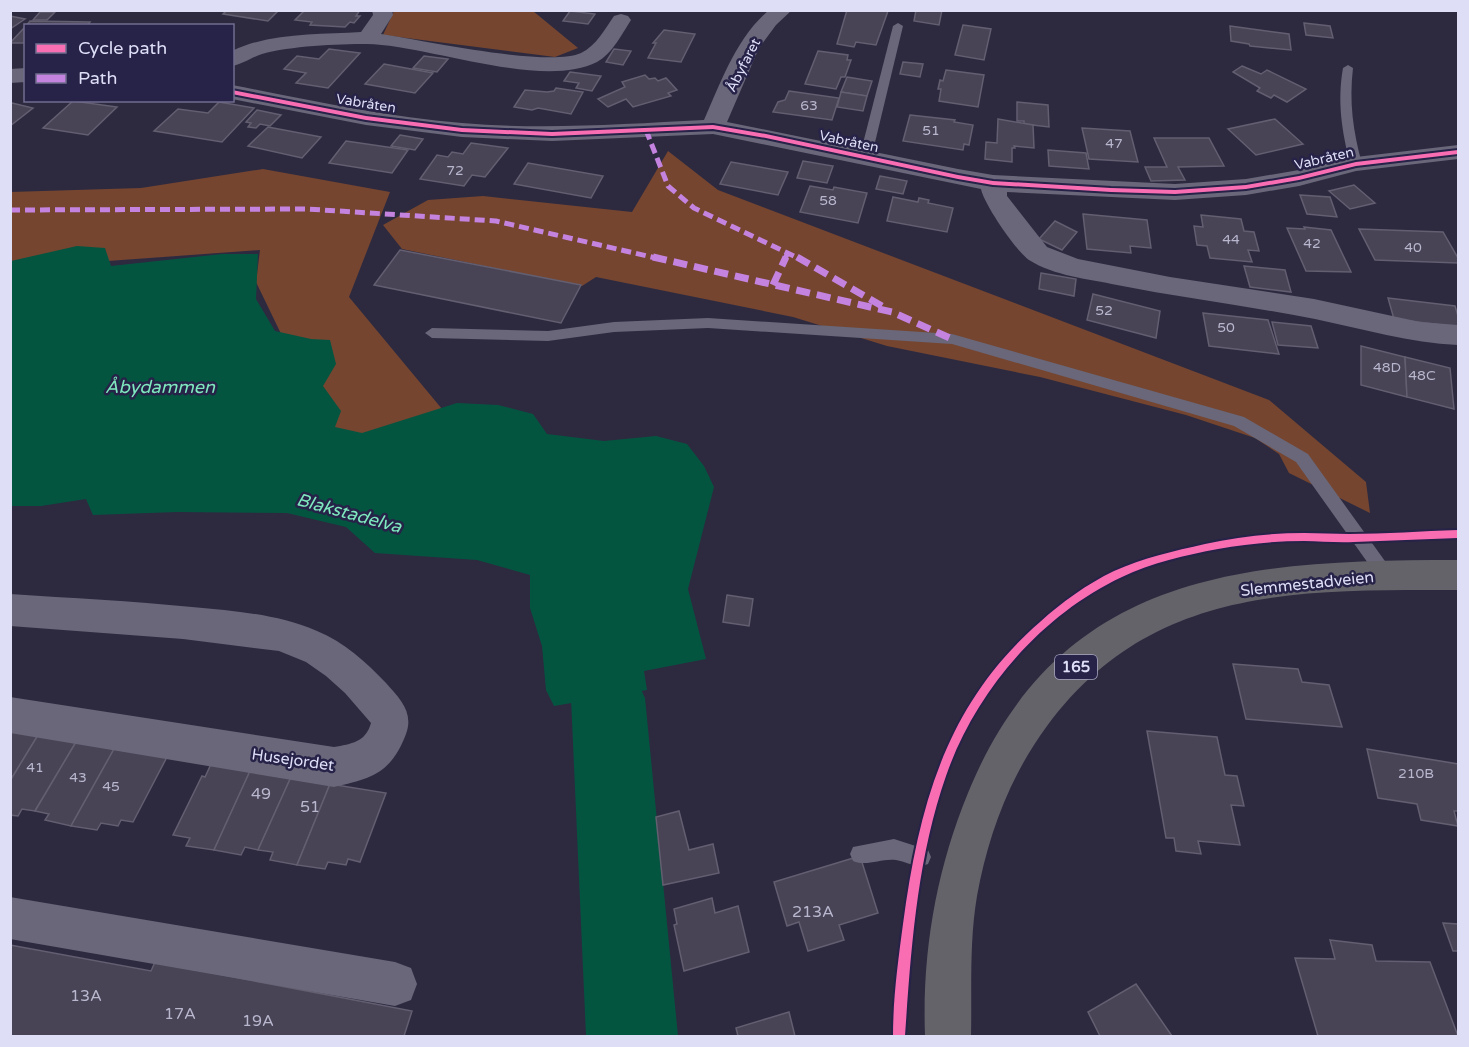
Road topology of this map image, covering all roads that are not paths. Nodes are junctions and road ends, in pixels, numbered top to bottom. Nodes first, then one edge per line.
1 (382, 10) edge
2 (782, 10) edge
3 (621, 20) dead end
4 (898, 26) dead end
5 (368, 38) junction
6 (234, 59) edge
7 (1348, 68) dead end
8 (234, 92) edge
9 (713, 127) junction
10 (1458, 152) edge
11 (865, 159) junction
12 (1356, 164) junction
13 (993, 183) junction
14 (432, 333) dead end
15 (1458, 335) edge
16 (1386, 575) junction
17 (1458, 575) edge
18 (10, 610) edge
19 (10, 715) edge
20 (860, 854) dead end
21 (921, 857) dead end
22 (10, 918) edge
23 (395, 984) dead end
24 (948, 1036) edge

1 - 5 street
2 - 9 street, Åbyfaret
3 - 5 street
4 - 11 lane, Vabråten
5 - 6 street
7 - 12 lane
8 - 9 street, Vabråten
9 - 11 street, Vabråten
10 - 12 street, Vabråten
11 - 13 street, Vabråten
12 - 13 street, Vabråten
13 - 15 street
14 - 16 lane
16 - 17 main road, Slemmestadveien / 165
16 - 24 main road, Slemmestadveien / 165
18 - 19 street, Husejordet
20 - 21 lane
22 - 23 street

